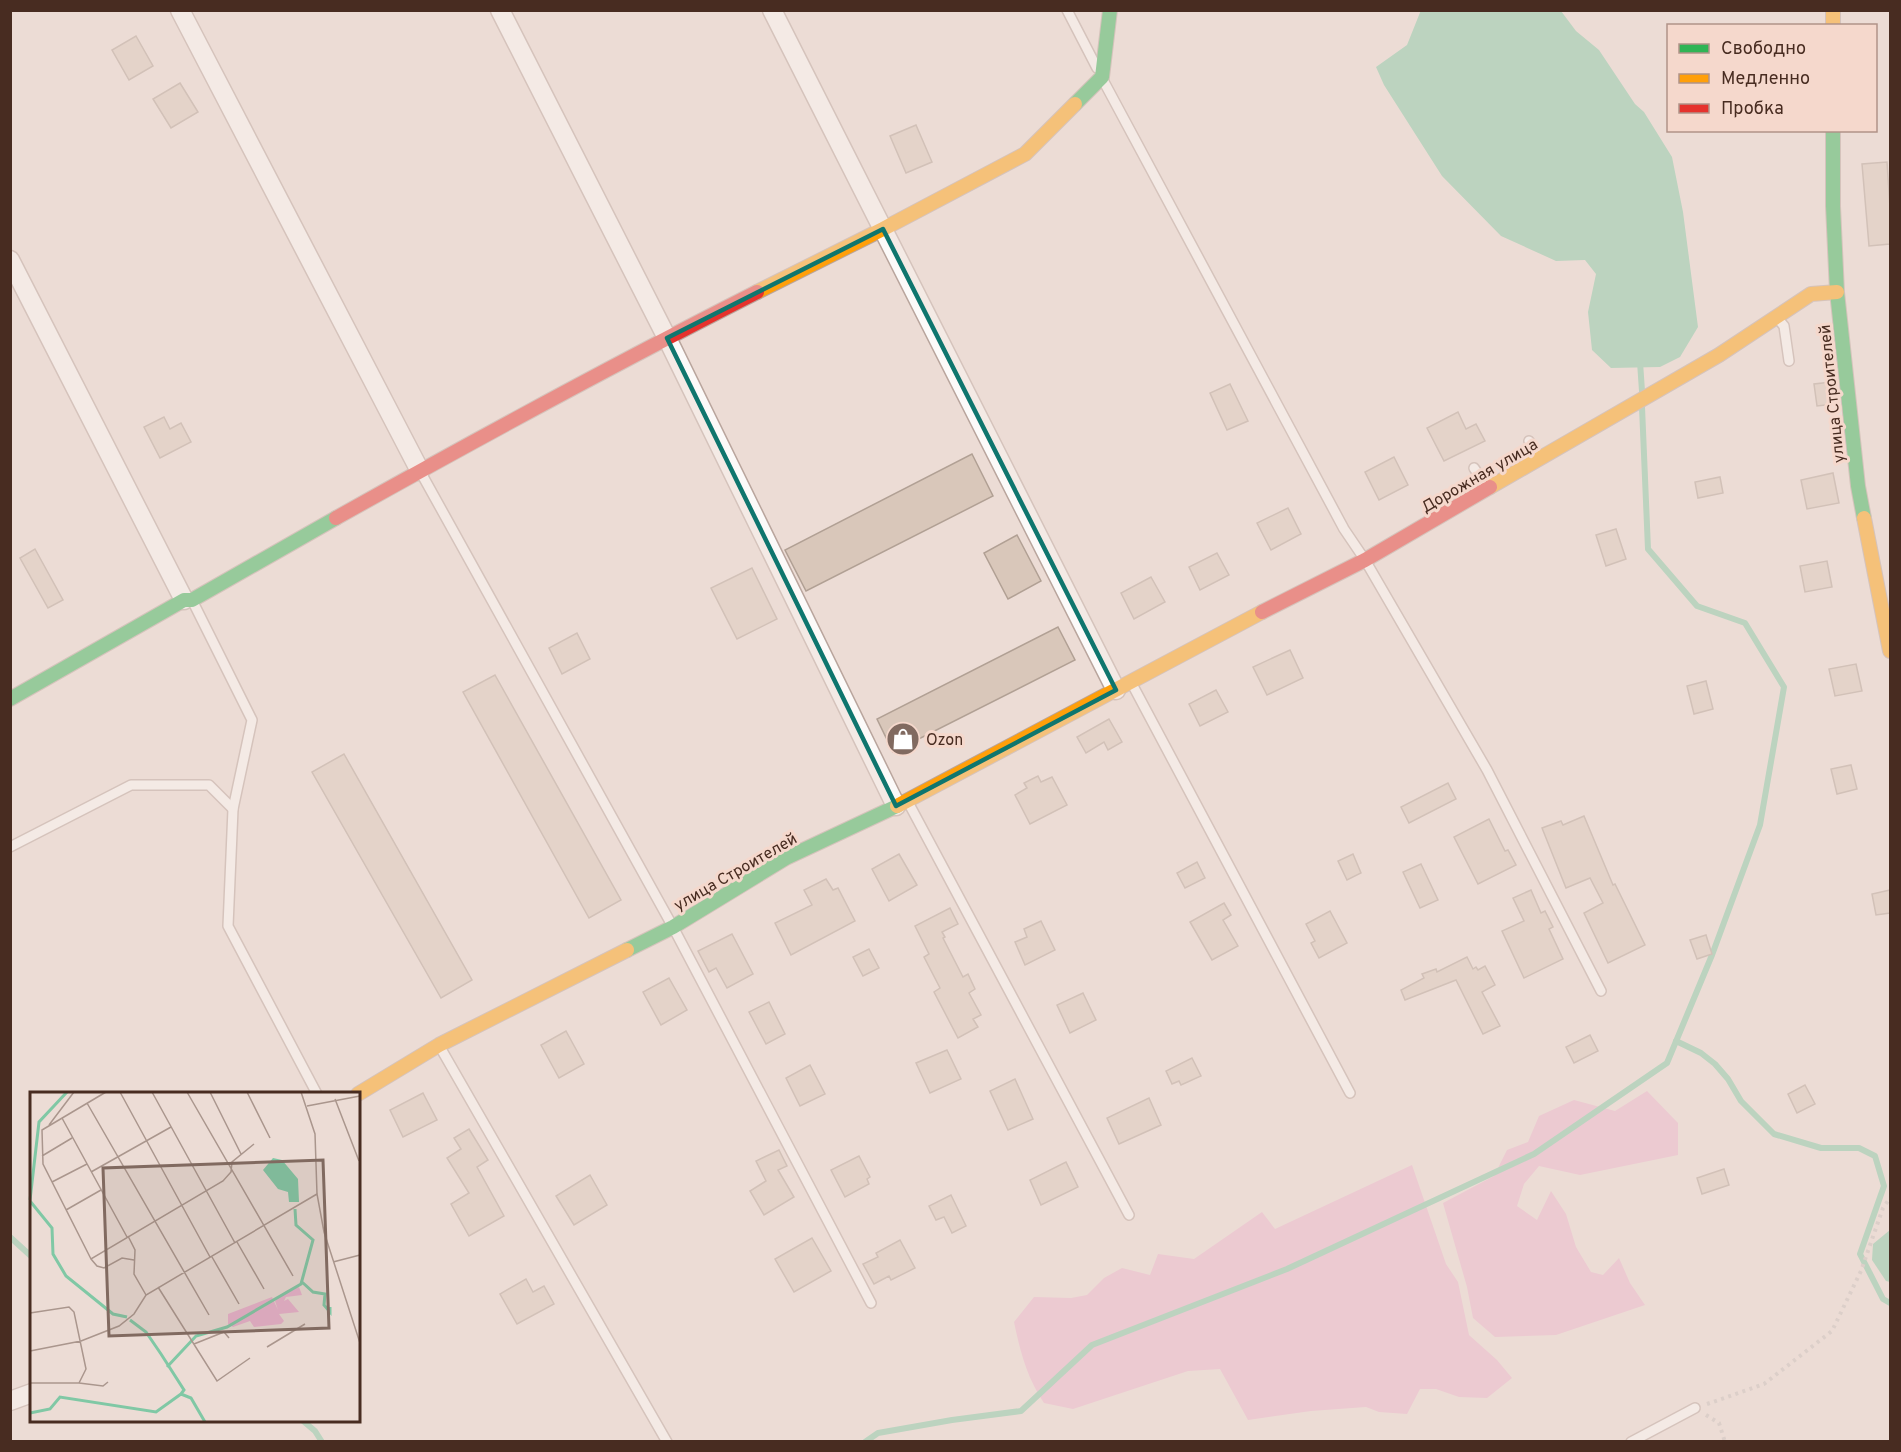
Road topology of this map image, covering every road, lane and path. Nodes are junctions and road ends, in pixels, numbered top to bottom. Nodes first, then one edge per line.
1 (180, 10) edge
2 (500, 10) edge
3 (772, 10) edge
4 (1067, 10) edge
5 (1110, 10) edge
6 (1102, 77) junction
7 (1833, 132) edge
8 (883, 229) junction
9 (10, 260) edge
10 (1837, 292) junction
11 (1777, 317) junction
12 (667, 338) junction
13 (1789, 361) dead end
14 (1529, 441) dead end
15 (1539, 459) junction
16 (1474, 468) dead end
17 (420, 471) junction
18 (1488, 489) junction
19 (1365, 560) junction
20 (188, 600) junction
21 (1890, 651) edge
22 (1124, 686) junction
23 (10, 699) edge
24 (902, 804) junction
25 (233, 808) junction
26 (10, 847) edge
27 (673, 927) junction
28 (1602, 990) dead end
29 (439, 1045) junction
30 (316, 1092) edge
31 (360, 1093) edge
32 (1350, 1093) dead end
33 (1890, 1198) edge
34 (1129, 1215) dead end
35 (871, 1303) dead end
36 (30, 1394) edge
37 (10, 1401) edge
38 (1695, 1408) junction
39 (668, 1442) edge
40 (1631, 1442) edge
41 (1725, 1442) edge

1 - 17 street
2 - 12 street
3 - 8 street
4 - 6 lane
5 - 6 street
6 - 8 street
6 - 19 lane
7 - 10 street, улица Строителей
8 - 12 street
8 - 22 street
9 - 20 street
10 - 11 street, Дорожная улица
10 - 21 street, улица Строителей
11 - 13 lane
11 - 15 street, Дорожная улица
12 - 17 street
12 - 24 street
14 - 15 lane
15 - 18 street, Дорожная улица
16 - 18 lane
17 - 20 street
17 - 27 lane
18 - 19 street, Дорожная улица
19 - 22 street, Дорожная улица
19 - 28 lane
20 - 23 street
20 - 25 lane
22 - 24 street, улица Строителей
22 - 32 lane
24 - 27 street, улица Строителей
24 - 34 lane
25 - 26 lane
25 - 30 lane
27 - 29 street, улица Строителей
27 - 35 lane
29 - 31 street, улица Строителей
29 - 39 lane
33 - 38 path
36 - 37 street
38 - 40 lane
38 - 41 path

